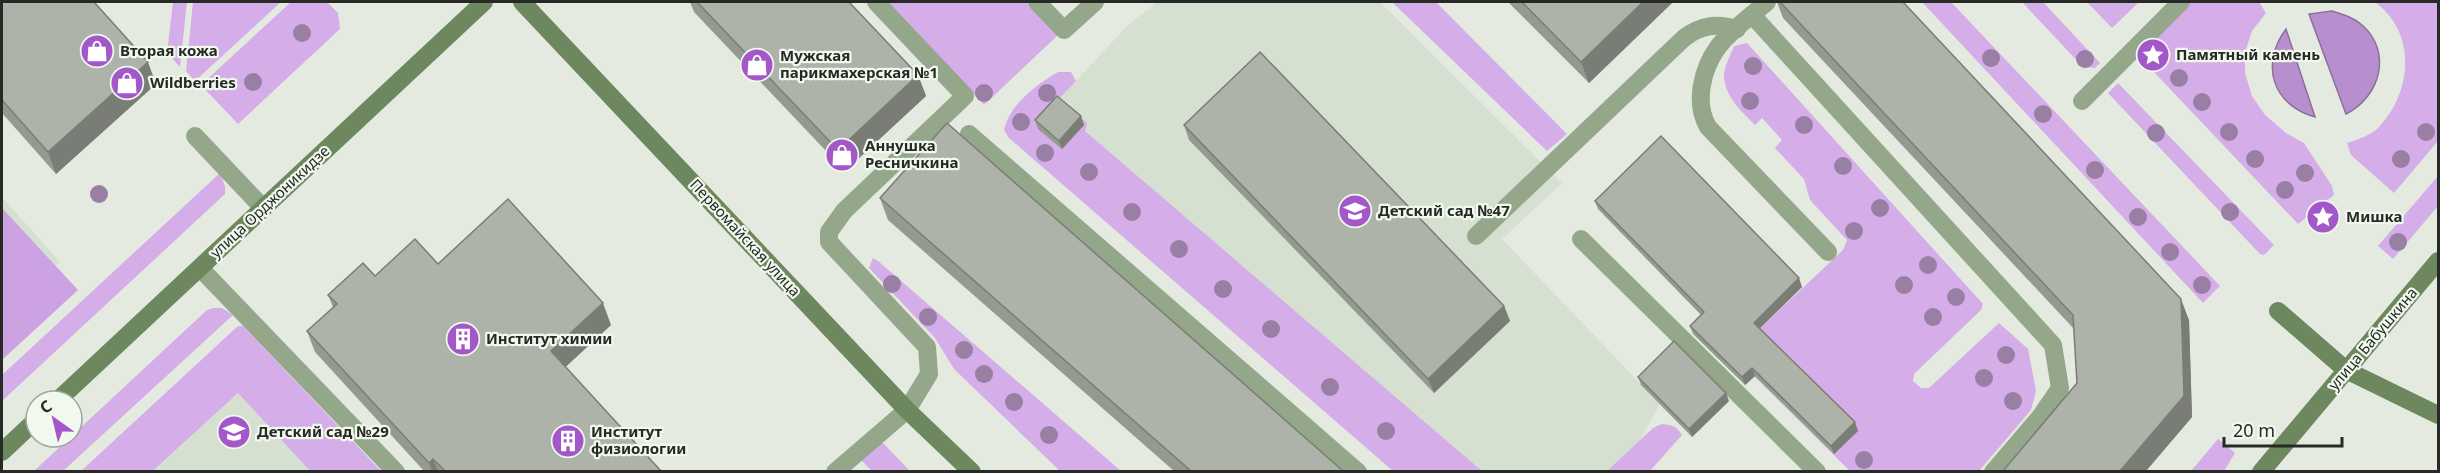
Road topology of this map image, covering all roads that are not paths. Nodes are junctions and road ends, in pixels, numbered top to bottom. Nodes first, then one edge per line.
1 (484, 2) edge
2 (522, 2) edge
3 (876, 2) edge
4 (1037, 2) edge
5 (1095, 2) edge
6 (1767, 2) edge
7 (2181, 2) edge
8 (1752, 15) junction
9 (1737, 28) junction
10 (2082, 100) dead end
11 (953, 108) junction
12 (969, 134) dead end
13 (195, 136) dead end
14 (984, 147) junction
15 (263, 208) junction
16 (1476, 236) dead end
17 (1581, 239) dead end
18 (1828, 252) dead end
19 (2439, 261) edge
20 (200, 268) junction
21 (2278, 311) dead end
22 (2346, 370) junction
23 (70, 389) edge
24 (907, 410) junction
25 (2439, 415) edge
26 (24, 431) edge
27 (2, 452) edge
28 (396, 471) edge
29 (835, 471) edge
30 (972, 471) edge
31 (1358, 471) edge
32 (1816, 471) edge
33 (1993, 471) edge
34 (2261, 471) edge

1 - 15 main road, улица Орджоникидзе
2 - 24 main road, Первомайская улица
3 - 11 lane
4 - 5 lane
6 - 8 lane
7 - 10 lane
8 - 9 lane
8 - 33 lane
9 - 16 lane
9 - 18 lane
11 - 14 lane
11 - 24 lane
12 - 14 lane
13 - 15 lane
14 - 31 lane
15 - 20 main road, улица Орджоникидзе
17 - 32 lane
19 - 22 main road, улица Бабушкина
20 - 23 main road, улица Орджоникидзе
20 - 28 lane
21 - 22 main road
22 - 25 main road
22 - 34 main road, улица Бабушкина
24 - 29 lane
24 - 30 main road, Первомайская улица
26 - 27 main road

